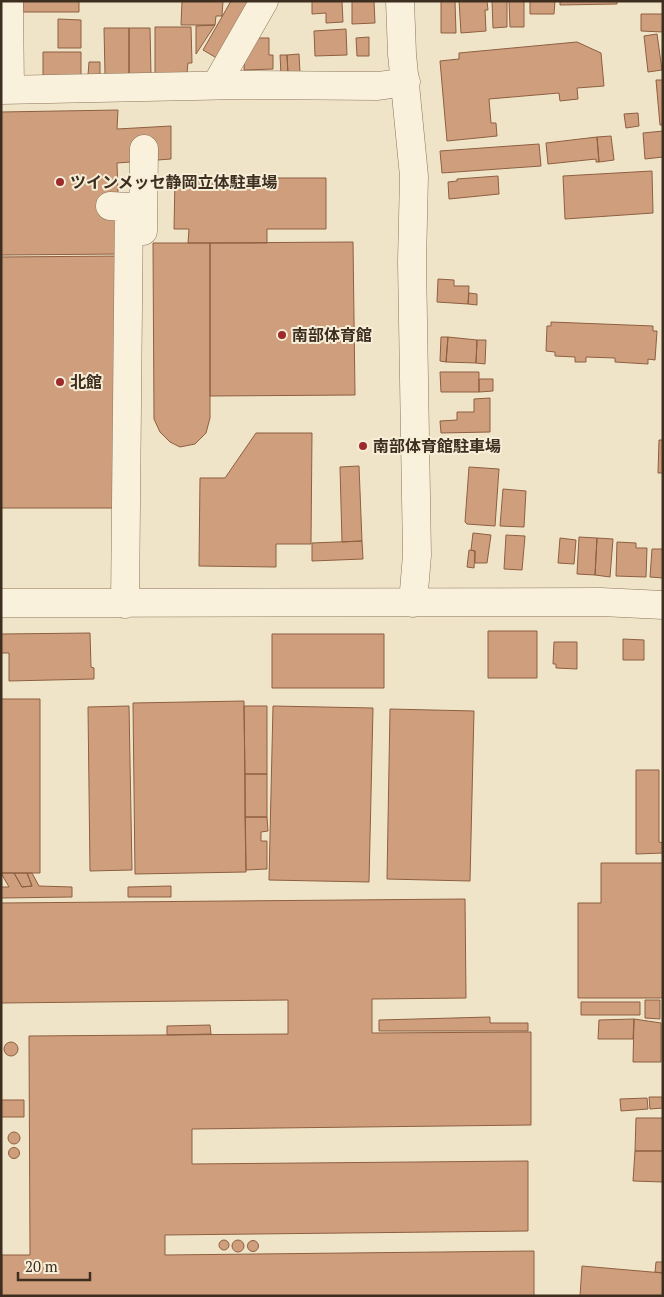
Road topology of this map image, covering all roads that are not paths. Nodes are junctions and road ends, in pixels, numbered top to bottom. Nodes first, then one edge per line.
1 (9, 1) edge
2 (264, 1) edge
3 (400, 1) edge
4 (406, 82) junction
5 (216, 85) junction
6 (6, 90) edge
7 (144, 149) dead end
8 (115, 206) dead end
9 (128, 371) junction
10 (1, 603) edge
11 (413, 603) junction
12 (125, 604) junction
13 (663, 605) edge

1 - 6 street
2 - 5 street
3 - 4 street
4 - 5 street
4 - 11 street
5 - 6 street
7 - 9 street
8 - 9 street
9 - 12 street
10 - 12 street
11 - 12 street
11 - 13 street

